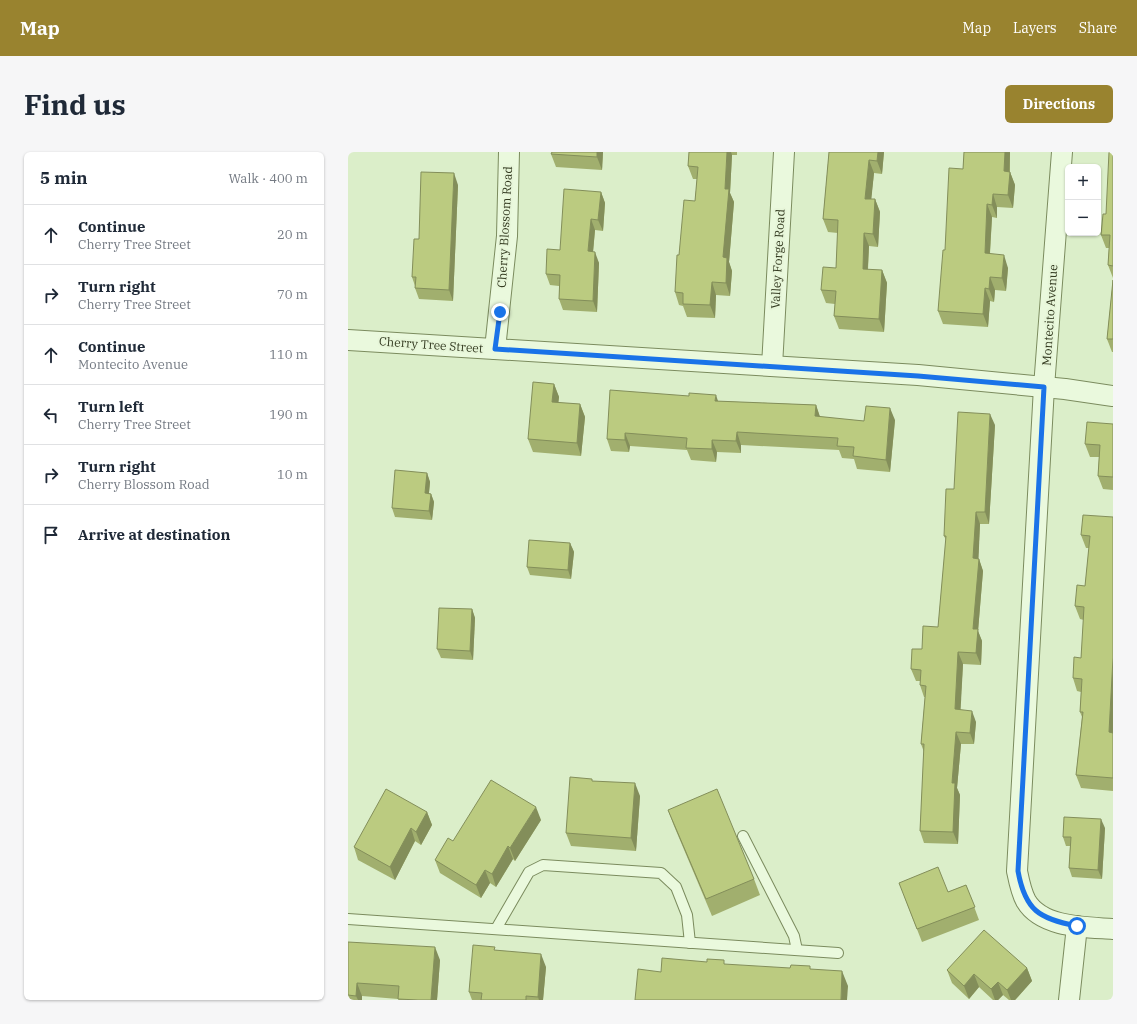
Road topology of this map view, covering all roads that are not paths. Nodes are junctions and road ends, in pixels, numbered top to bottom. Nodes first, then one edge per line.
1 (509, 152) edge
2 (784, 152) edge
3 (1062, 152) edge
4 (348, 340) edge
5 (495, 349) junction
6 (772, 366) junction
7 (1044, 387) junction
8 (1113, 396) edge
9 (743, 836) dead end
10 (348, 919) edge
11 (1077, 926) junction
12 (496, 929) junction
13 (1113, 929) edge
14 (690, 942) junction
15 (797, 950) junction
16 (838, 953) dead end
17 (1069, 1000) edge

1 - 5 street, Cherry Blossom Road
2 - 6 street, Valley Forge Road
3 - 7 street, Montecito Avenue
4 - 5 street, Cherry Tree Street
5 - 6 street, Cherry Tree Street
6 - 7 street, Cherry Tree Street
7 - 8 street, Cherry Tree Street
7 - 11 street, Montecito Avenue
9 - 15 lane
10 - 12 lane
11 - 13 street
11 - 17 street
12 - 14 lane
12 - 14 lane
14 - 15 lane
15 - 16 lane

